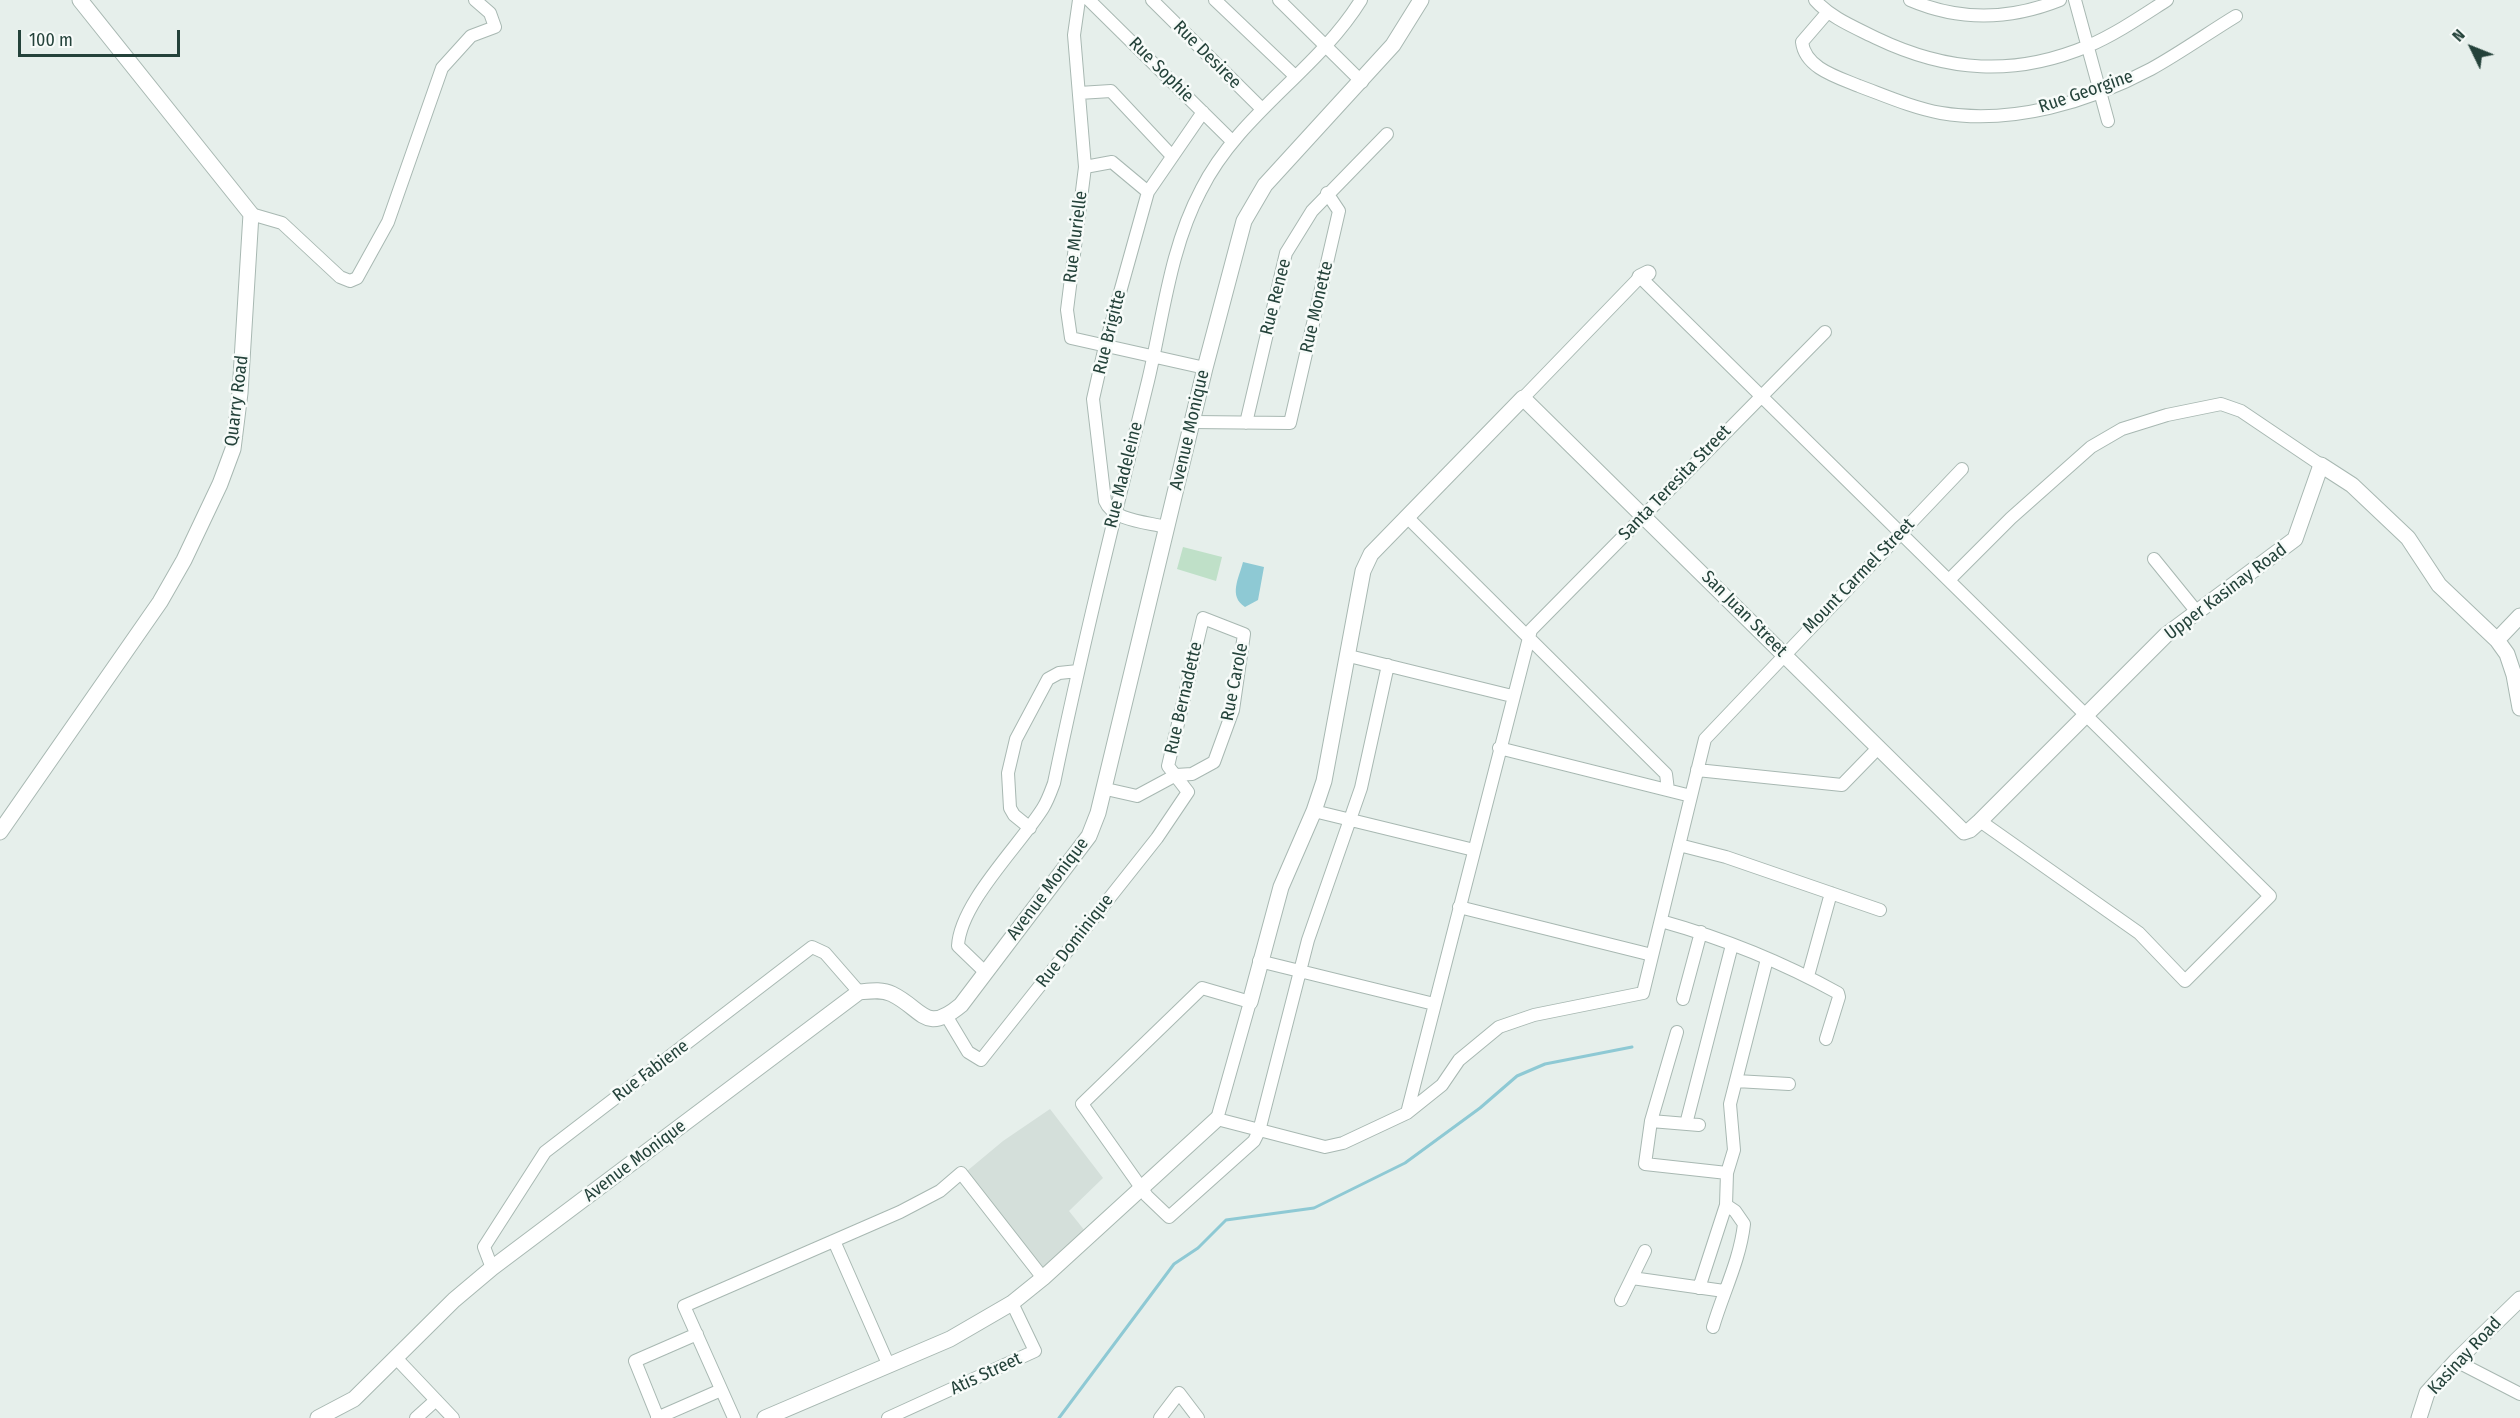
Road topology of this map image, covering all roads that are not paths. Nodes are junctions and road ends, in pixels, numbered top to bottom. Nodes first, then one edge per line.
1 (80, 0) edge
2 (475, 0) edge
3 (1079, 0) edge
4 (1089, 0) edge
5 (1152, 0) edge
6 (1215, 0) edge
7 (1279, 0) edge
8 (1361, 0) edge
9 (1421, 0) edge
10 (1815, 0) edge
11 (1910, 0) edge
12 (2060, 0) edge
13 (2074, 0) edge
14 (2167, 0) edge
15 (1827, 13) junction
16 (2236, 16) dead end
17 (1325, 45) junction
18 (2087, 46) junction
19 (1295, 76) junction
20 (1362, 82) junction
21 (2100, 92) junction
22 (1079, 93) junction
23 (1262, 109) junction
24 (1203, 112) junction
25 (2108, 121) dead end
26 (1387, 134) dead end
27 (1232, 141) junction
28 (1172, 156) junction
29 (1085, 167) junction
30 (1148, 192) junction
31 (1328, 193) junction
32 (251, 214) junction
33 (1825, 332) dead end
34 (1105, 346) junction
35 (1154, 357) junction
36 (1205, 368) junction
37 (1761, 395) junction
38 (1523, 398) junction
39 (1193, 422) junction
40 (1246, 423) junction
41 (2321, 465) junction
42 (1962, 470) dead end
43 (1115, 514) junction
44 (1643, 515) junction
45 (1407, 517) junction
46 (1166, 526) junction
47 (1901, 533) junction
48 (2154, 559) dead end
49 (1949, 580) junction
50 (2197, 612) junction
51 (2520, 616) edge
52 (1203, 618) joint
53 (1527, 637) junction
54 (2498, 640) junction
55 (1785, 654) junction
56 (1349, 656) junction
57 (1388, 666) junction
58 (1078, 670) junction
59 (1512, 696) junction
60 (2520, 708) edge
61 (2086, 715) junction
62 (1879, 747) junction
63 (1499, 748) junction
64 (1697, 770) junction
65 (1176, 775) junction
66 (1106, 789) junction
67 (1668, 790) junction
68 (1691, 796) junction
69 (1314, 811) junction
70 (1350, 820) junction
71 (1980, 821) junction
72 (1030, 828) junction
73 (0, 832) edge
74 (1964, 832) joint
75 (1679, 846) junction
76 (1473, 850) junction
77 (1831, 893) junction
78 (1459, 907) junction
79 (1880, 910) dead end
80 (1661, 921) junction
81 (1701, 932) junction
82 (1731, 945) junction
83 (1652, 955) junction
84 (1767, 959) junction
85 (1259, 961) junction
86 (1300, 971) junction
87 (985, 972) junction
88 (1808, 976) junction
89 (859, 992) junction
90 (1683, 999) dead end
91 (1250, 1002) junction
92 (1434, 1004) junction
93 (947, 1017) junction
94 (1677, 1032) dead end
95 (1826, 1039) dead end
96 (1736, 1081) junction
97 (1789, 1084) dead end
98 (1407, 1113) junction
99 (1216, 1119) junction
100 (1651, 1121) junction
101 (1686, 1124) junction
102 (1699, 1125) dead end
103 (1259, 1131) junction
104 (1728, 1173) junction
105 (1141, 1188) junction
106 (1726, 1205) junction
107 (834, 1241) junction
108 (1645, 1251) dead end
109 (492, 1268) junction
110 (1043, 1278) junction
111 (1632, 1278) junction
112 (1699, 1288) junction
113 (1724, 1291) junction
114 (2520, 1299) edge
115 (1621, 1300) dead end
116 (1012, 1303) junction
117 (1713, 1327) dead end
118 (697, 1334) junction
119 (397, 1359) junction
120 (2456, 1360) junction
121 (889, 1366) junction
122 (721, 1390) junction
123 (2520, 1394) edge
124 (436, 1400) junction
125 (318, 1418) edge
126 (416, 1418) edge
127 (453, 1418) edge
128 (657, 1418) edge
129 (734, 1418) edge
130 (765, 1418) edge
131 (888, 1418) edge
132 (1160, 1418) edge
133 (1198, 1418) edge
134 (2419, 1418) edge

1 - 32 street
2 - 32 street
3 - 22 street, Rue Murielle
4 - 24 street, Rue Sophie
5 - 23 street, Rue Desiree
6 - 19 street
7 - 17 street
8 - 17 street, Rue Madeleine
9 - 20 street, Avenue Monique
10 - 15 street
11 - 12 street
13 - 18 street
14 - 18 street
15 - 18 street
15 - 21 street, Rue Georgine
16 - 21 street, Rue Georgine
17 - 19 street, Rue Madeleine
17 - 20 street
18 - 21 street
19 - 23 street, Rue Madeleine
20 - 36 street, Avenue Monique
21 - 25 street
22 - 28 street
22 - 29 street, Rue Murielle
23 - 27 street, Rue Madeleine
24 - 27 street, Rue Sophie
24 - 28 street, Rue Brigitte
26 - 31 street, Rue Renee
27 - 35 street, Rue Madeleine
28 - 30 street, Rue Brigitte
29 - 30 street
29 - 34 street, Rue Murielle
30 - 34 street, Rue Brigitte
31 - 40 street, Rue Renee
31 - 40 street, Rue Monette
32 - 73 street, Quarry Road
33 - 37 street, Santa Teresita Street
34 - 35 street, Rue Murielle
34 - 43 street, Rue Brigitte
35 - 36 street, Rue Murielle
35 - 43 street, Rue Madeleine
36 - 39 street, Avenue Monique
37 - 38 street
37 - 44 street, Santa Teresita Street
37 - 47 street
38 - 44 street, San Juan Street
38 - 45 street
39 - 40 street
39 - 46 street, Avenue Monique
41 - 49 street
41 - 50 street, Upper Kasinay Road
41 - 54 street
42 - 47 street, Mount Carmel Street
43 - 46 street
43 - 58 street, Rue Madeleine
44 - 53 street, Santa Teresita Street
44 - 55 street, San Juan Street
45 - 53 street
45 - 56 street
46 - 66 street, Avenue Monique
47 - 49 street
47 - 55 street, Mount Carmel Street
48 - 50 street
49 - 61 street
50 - 61 street, Upper Kasinay Road
51 - 54 street
52 - 65 street, Rue Bernadette
52 - 65 street, Rue Carole
53 - 59 street
53 - 67 street
54 - 60 street
55 - 62 street, San Juan Street
55 - 64 street, Mount Carmel Street
56 - 57 street
56 - 69 street
57 - 59 street
57 - 70 street
58 - 72 street, Rue Madeleine
58 - 72 street
59 - 63 street
61 - 71 street, Upper Kasinay Road
61 - 71 street
62 - 64 street
62 - 74 street, San Juan Street
63 - 67 street
63 - 76 street
64 - 68 street, Mount Carmel Street
65 - 66 street, Rue Carole
65 - 93 street, Rue Dominique
66 - 87 street, Avenue Monique
67 - 68 street
68 - 75 street, Mount Carmel Street
69 - 70 street
69 - 85 street
70 - 76 street
70 - 86 street
71 - 74 street, Upper Kasinay Road
72 - 87 street, Rue Madeleine
75 - 77 street
75 - 80 street, Mount Carmel Street
76 - 78 street
77 - 79 street
77 - 88 street
78 - 83 street
78 - 92 street
80 - 81 street
80 - 83 street, Mount Carmel Street
81 - 82 street
81 - 90 street
82 - 84 street
82 - 101 street
83 - 98 street, Mount Carmel Street
84 - 88 street
84 - 96 street
85 - 86 street
85 - 91 street
86 - 92 street
86 - 103 street
87 - 93 street, Avenue Monique
88 - 95 street
89 - 93 street
89 - 109 street, Avenue Monique
89 - 109 street, Rue Fabiene
91 - 99 street
91 - 105 street
92 - 98 street
94 - 100 street
96 - 97 street
96 - 104 street
98 - 103 street
99 - 103 street
99 - 105 street
100 - 101 street
100 - 104 street
101 - 102 street
103 - 105 street
104 - 106 street
105 - 110 street
106 - 112 street
106 - 113 street
107 - 110 street
107 - 118 street
107 - 121 street
108 - 111 street
109 - 119 street, Avenue Monique
110 - 116 street
111 - 112 street
111 - 115 street
112 - 113 street
113 - 117 street
114 - 120 street, Kasinay Road
116 - 121 street
116 - 131 street, Atis Street
118 - 122 street
118 - 128 street
119 - 124 street
119 - 125 street, Avenue Monique
120 - 123 street
120 - 134 street, Kasinay Road
121 - 130 street
122 - 128 street
122 - 129 street
124 - 126 street
124 - 127 street
132 - 133 street

